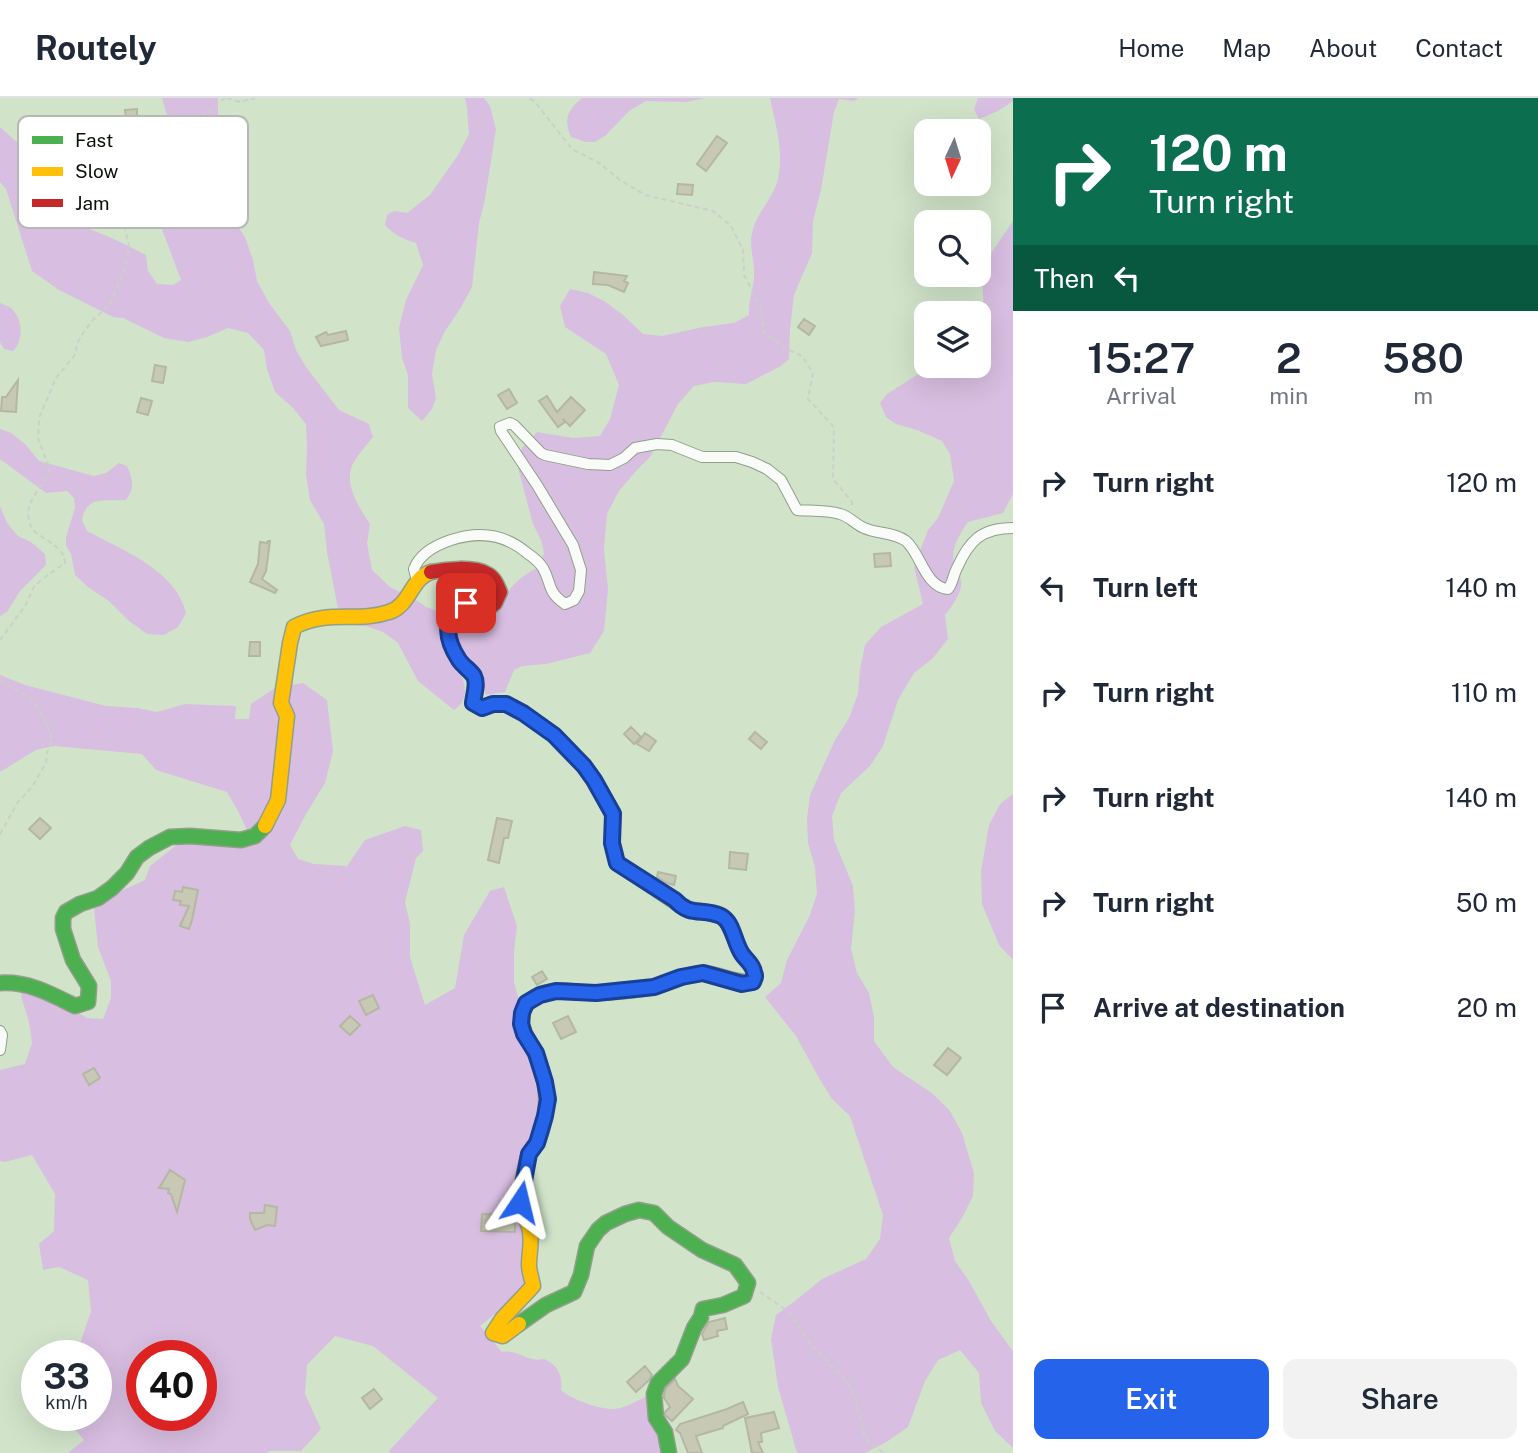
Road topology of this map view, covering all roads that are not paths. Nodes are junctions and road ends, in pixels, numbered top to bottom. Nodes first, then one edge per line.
1 (1013, 528) edge
2 (421, 577) junction
3 (0, 983) edge
4 (0, 1031) edge
5 (0, 1050) edge
6 (669, 1453) edge

1 - 2 street
2 - 3 street
2 - 6 street
4 - 5 street

